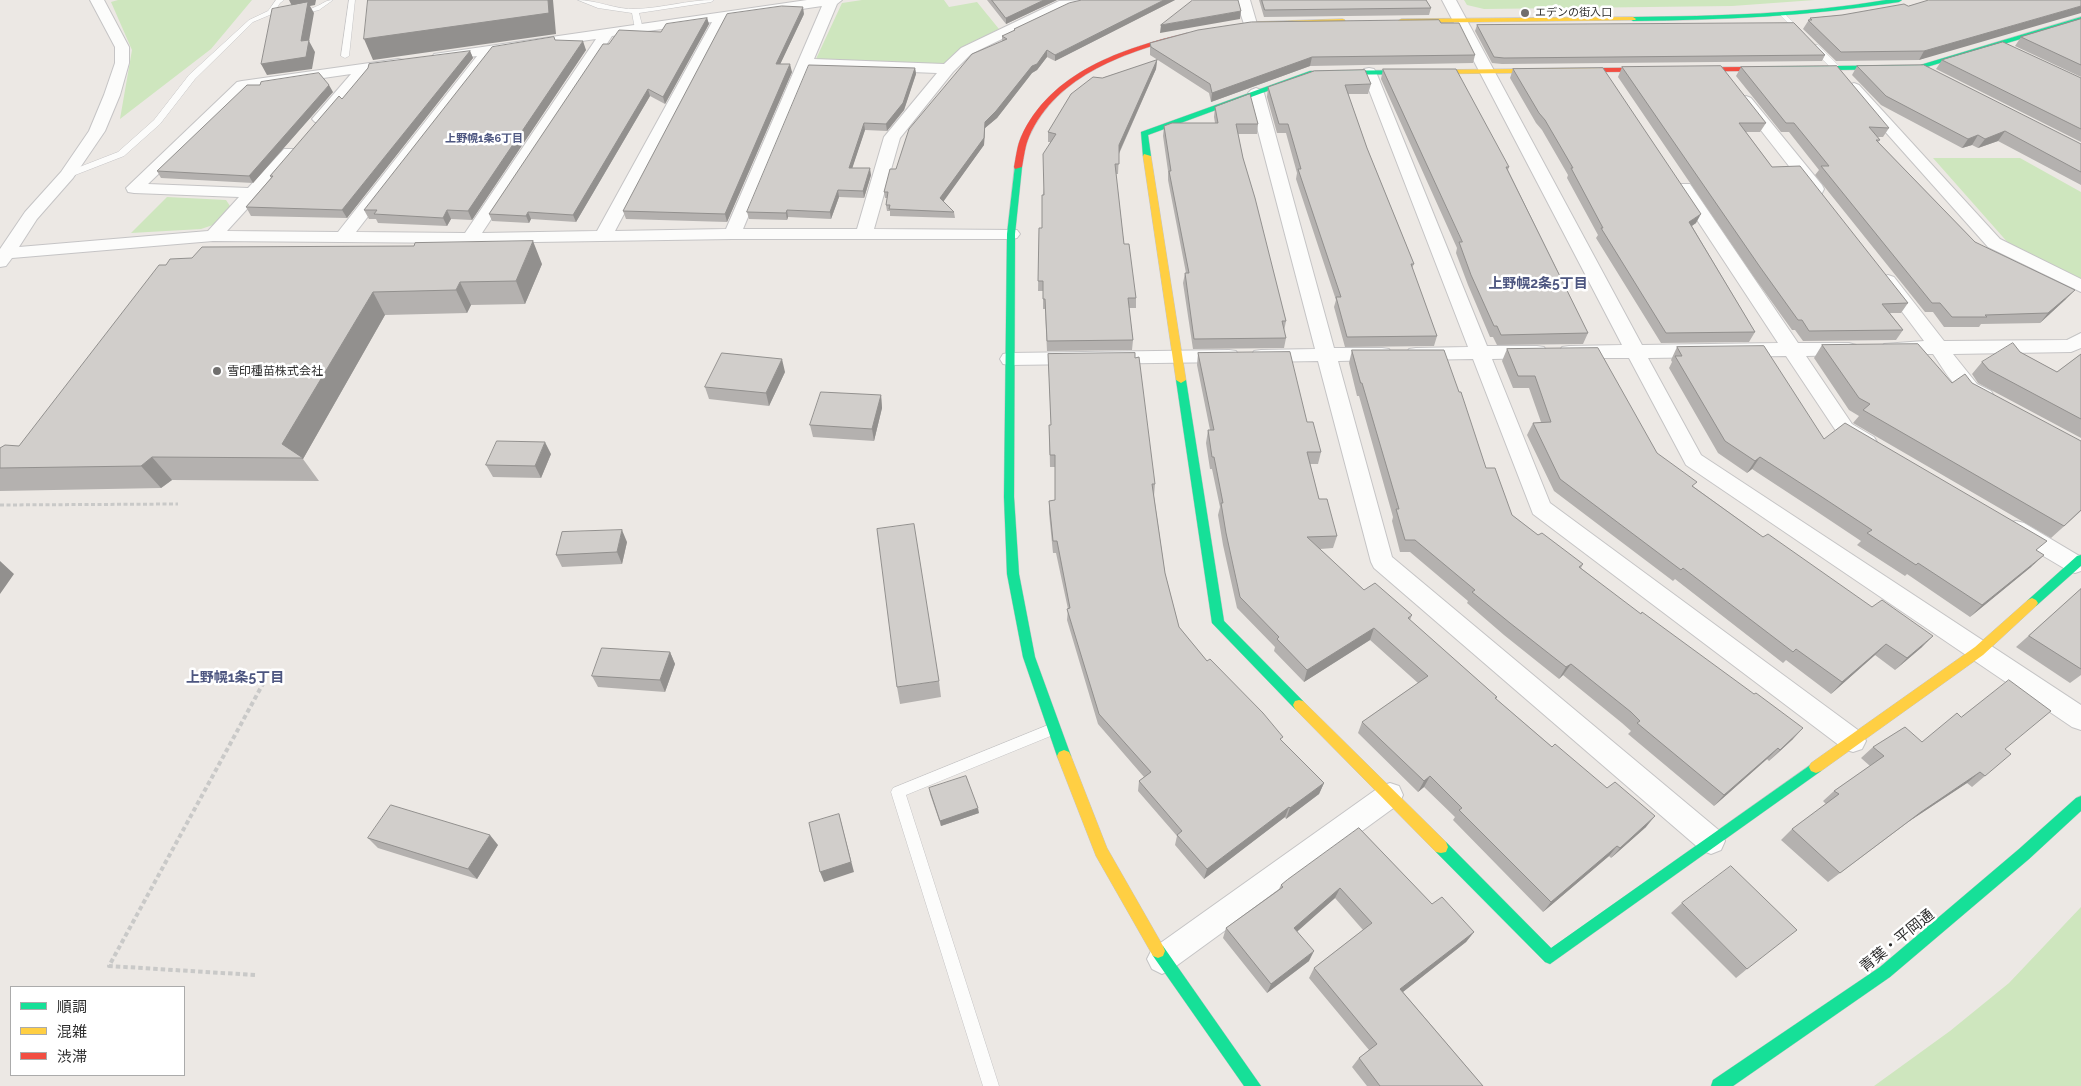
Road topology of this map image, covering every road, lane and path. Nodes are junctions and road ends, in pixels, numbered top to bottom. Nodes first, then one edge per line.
1 (97, 0) edge
2 (281, 0) edge
3 (330, 0) edge
4 (352, 0) edge
5 (581, 0) edge
6 (711, 0) edge
7 (835, 0) edge
8 (1083, 0) edge
9 (1243, 0) edge
10 (1449, 0) edge
11 (1899, 0) edge
12 (831, 1) edge
13 (272, 12) junction
14 (636, 12) junction
15 (1783, 15) junction
16 (722, 16) junction
17 (2081, 19) edge
18 (1460, 20) junction
19 (1352, 21) edge
20 (1392, 21) edge
21 (1245, 25) joint
22 (639, 28) junction
23 (1196, 32) edge
24 (606, 33) junction
25 (1998, 44) junction
26 (489, 50) junction
27 (2014, 52) edge
28 (344, 56) dead end
29 (805, 63) junction
30 (365, 67) junction
31 (1920, 67) junction
32 (1721, 69) junction
33 (1837, 69) junction
34 (948, 70) junction
35 (1487, 71) junction
36 (1605, 71) junction
37 (1369, 72) junction
38 (1937, 76) edge
39 (1616, 87) edge
40 (1256, 93) junction
41 (1671, 169) edge
42 (67, 175) junction
43 (255, 193) junction
44 (1824, 201) edge
45 (732, 234) junction
46 (864, 234) junction
47 (1010, 234) junction
48 (213, 236) junction
49 (602, 236) junction
50 (342, 238) junction
51 (470, 238) junction
52 (3, 258) edge
53 (1879, 270) edge
54 (2081, 286) edge
55 (2081, 339) edge
56 (1940, 348) junction
57 (1792, 350) junction
58 (1636, 352) junction
59 (1478, 353) junction
60 (1327, 355) junction
61 (1177, 357) junction
62 (1010, 359) junction
63 (1996, 403) edge
64 (1879, 449) edge
65 (178, 504) dead end
66 (0, 505) edge
67 (1998, 519) edge
68 (2078, 561) edge
69 (1979, 651) junction
70 (265, 680) dead end
71 (2081, 719) edge
72 (1053, 729) junction
73 (1853, 741) junction
74 (1390, 795) junction
75 (2081, 802) edge
76 (1711, 841) junction
77 (1162, 959) junction
78 (255, 975) dead end
79 (992, 1086) edge
80 (1253, 1086) edge
81 (1718, 1086) edge

1 - 42 street
2 - 13 lane
3 - 13 lane
4 - 28 lane
5 - 14 lane
6 - 14 lane
7 - 12 street
8 - 34 street
9 - 21 street
10 - 18 street
11 - 15 street
12 - 16 street
12 - 29 street
13 - 42 lane
14 - 22 lane
15 - 18 street
15 - 33 lane
16 - 22 street
16 - 49 street
17 - 25 street
18 - 20 street
18 - 35 street
19 - 21 street
22 - 24 street
23 - 47 street
24 - 26 street
24 - 51 street
25 - 27 street
25 - 31 street
26 - 30 street
26 - 50 street
29 - 34 street
29 - 45 street
30 - 43 street
30 - 43 street
31 - 33 street
31 - 38 street
32 - 33 street
32 - 36 street
32 - 44 street
33 - 54 street
34 - 46 street
35 - 36 street
35 - 37 street
35 - 58 street
36 - 39 street
37 - 40 street
37 - 59 street
40 - 60 street
40 - 61 street
41 - 57 street
42 - 52 street
43 - 48 street
45 - 46 street
45 - 49 street
46 - 47 street
47 - 62 street
48 - 50 street
48 - 52 street
49 - 51 street
50 - 51 street
53 - 56 street
55 - 56 street
56 - 57 street
56 - 63 street
57 - 58 street
57 - 64 street
58 - 59 street
58 - 69 street
59 - 60 street
59 - 73 street
60 - 61 street
60 - 76 street
61 - 62 street
61 - 74 street
62 - 72 street
65 - 66 path
67 - 68 street
68 - 69 street
69 - 71 street
69 - 73 street
70 - 78 path
72 - 77 street
72 - 79 lane
73 - 76 street
74 - 76 street
74 - 77 street
75 - 81 street, 青葉・平岡通
77 - 80 street

